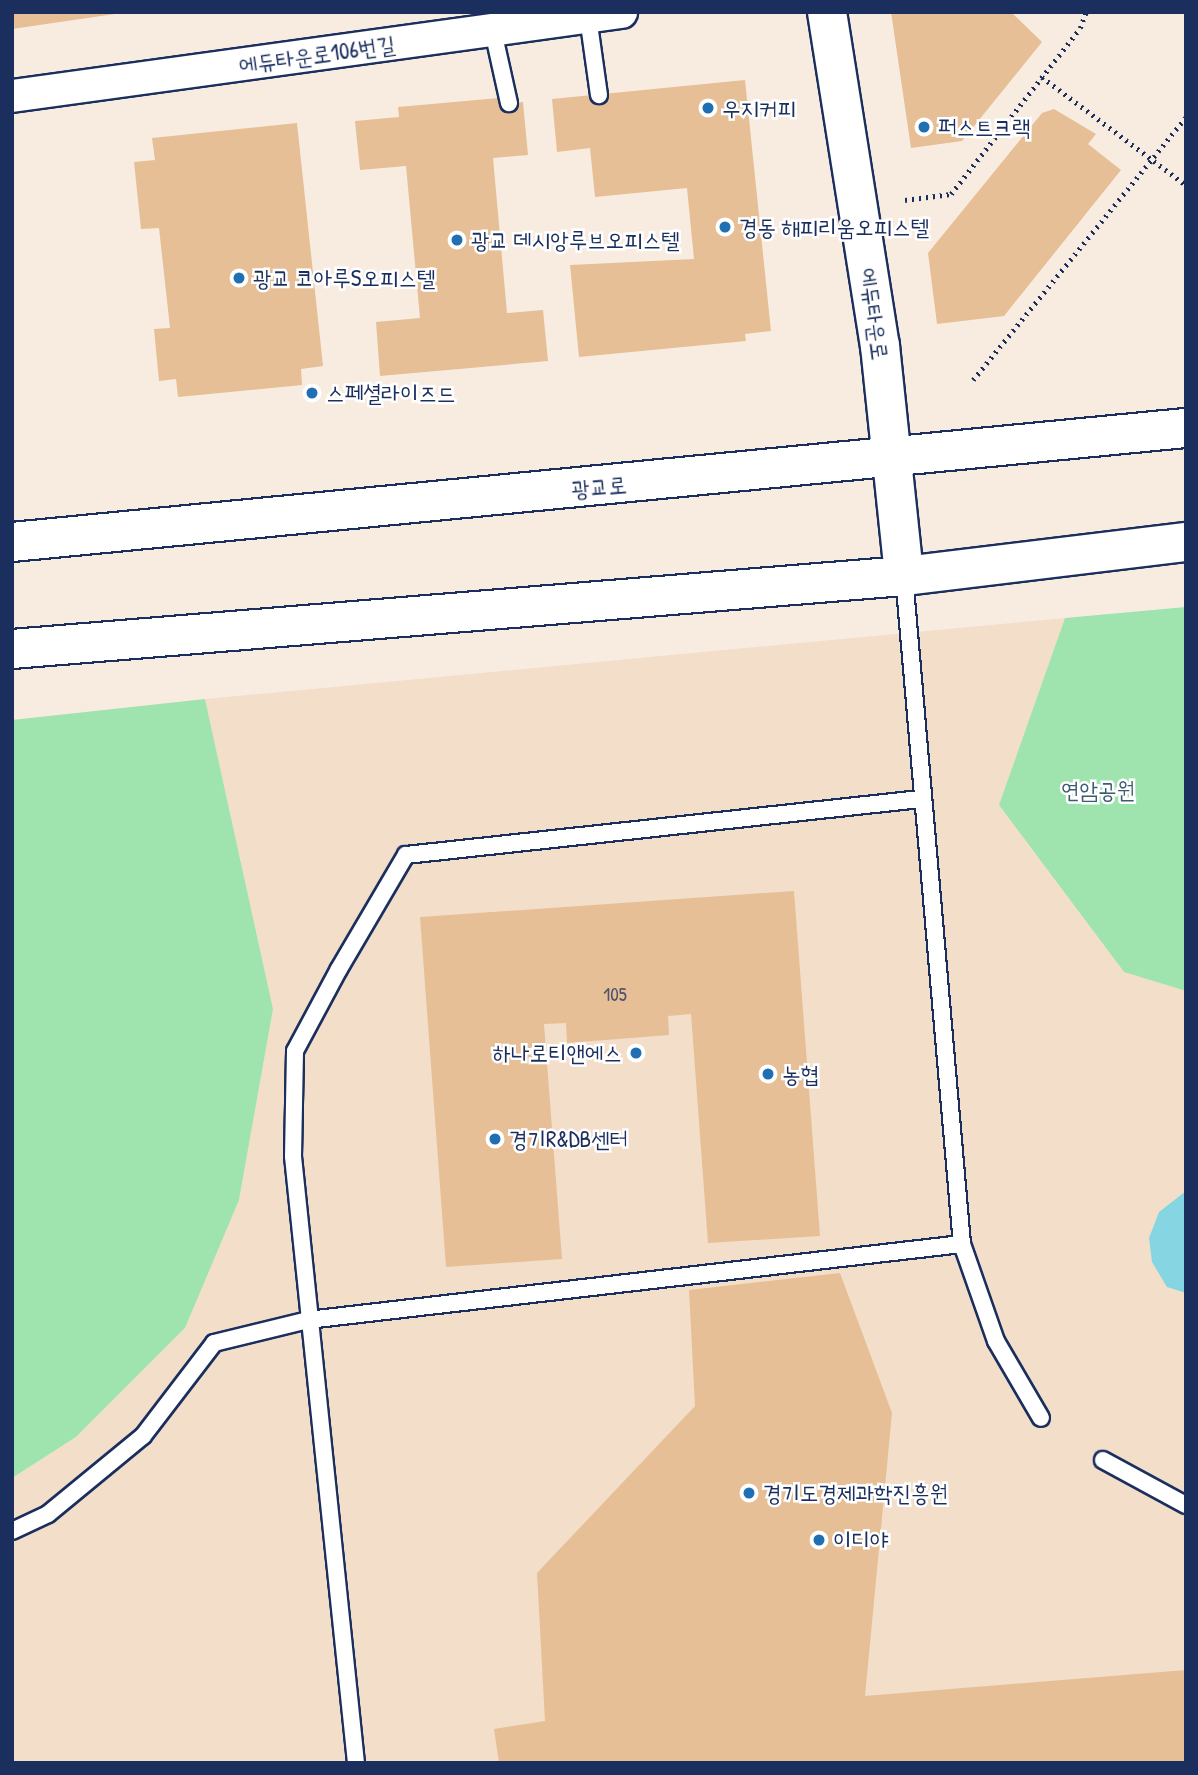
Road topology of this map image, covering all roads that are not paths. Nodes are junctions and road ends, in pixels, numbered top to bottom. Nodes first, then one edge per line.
1 (621, 12) edge
2 (827, 12) edge
3 (588, 17) junction
4 (493, 32) junction
5 (600, 95) dead end
6 (12, 96) edge
7 (509, 103) dead end
8 (1186, 429) edge
9 (891, 460) junction
10 (12, 542) edge
11 (1186, 542) edge
12 (904, 576) junction
13 (12, 649) edge
14 (921, 799) junction
15 (962, 1244) junction
16 (307, 1320) junction
17 (1041, 1418) dead end
18 (1103, 1460) dead end
19 (1186, 1505) edge
20 (12, 1531) edge
21 (356, 1763) edge

1 - 3 street, 에듀타운로106번길
2 - 9 main road, 에듀타운로
3 - 4 street, 에듀타운로106번길
3 - 5 lane
4 - 6 street, 에듀타운로106번길
4 - 7 lane
8 - 9 main road, 광교로
9 - 10 main road, 광교로
9 - 12 main road, 에듀타운로
11 - 12 main road
12 - 13 main road
12 - 14 lane
14 - 15 lane
14 - 16 lane
15 - 16 lane
15 - 17 lane
16 - 20 lane
16 - 21 lane
18 - 19 lane

